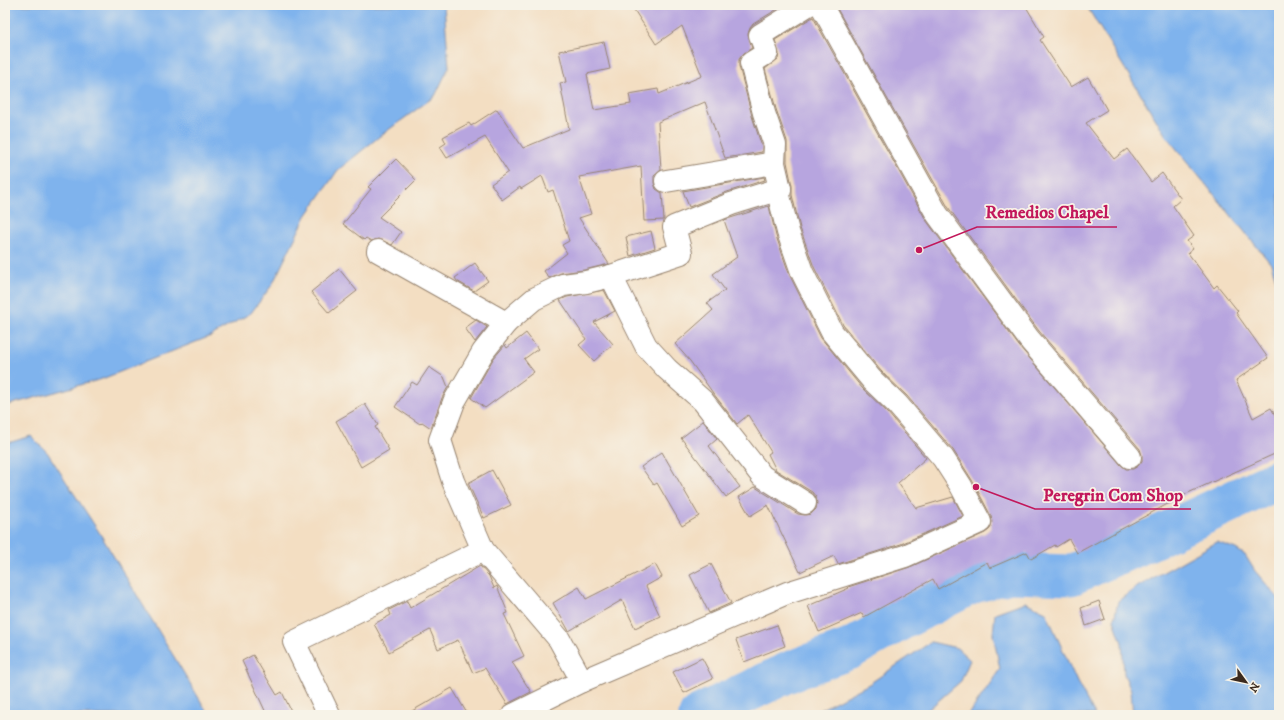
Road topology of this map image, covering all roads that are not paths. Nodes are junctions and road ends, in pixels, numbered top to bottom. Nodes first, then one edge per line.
1 (808, 5) edge
2 (821, 5) edge
3 (774, 162) junction
4 (666, 181) dead end
5 (780, 189) junction
6 (378, 251) dead end
7 (612, 276) junction
8 (506, 323) junction
9 (1130, 457) dead end
10 (805, 503) dead end
11 (484, 550) junction
12 (582, 681) junction
13 (329, 715) edge
14 (513, 715) edge

1 - 3 street
2 - 9 street
3 - 4 street
3 - 5 street
5 - 7 street
5 - 12 street
6 - 8 street
7 - 8 street
7 - 10 street
8 - 11 street
11 - 12 street
11 - 13 street
12 - 14 street

